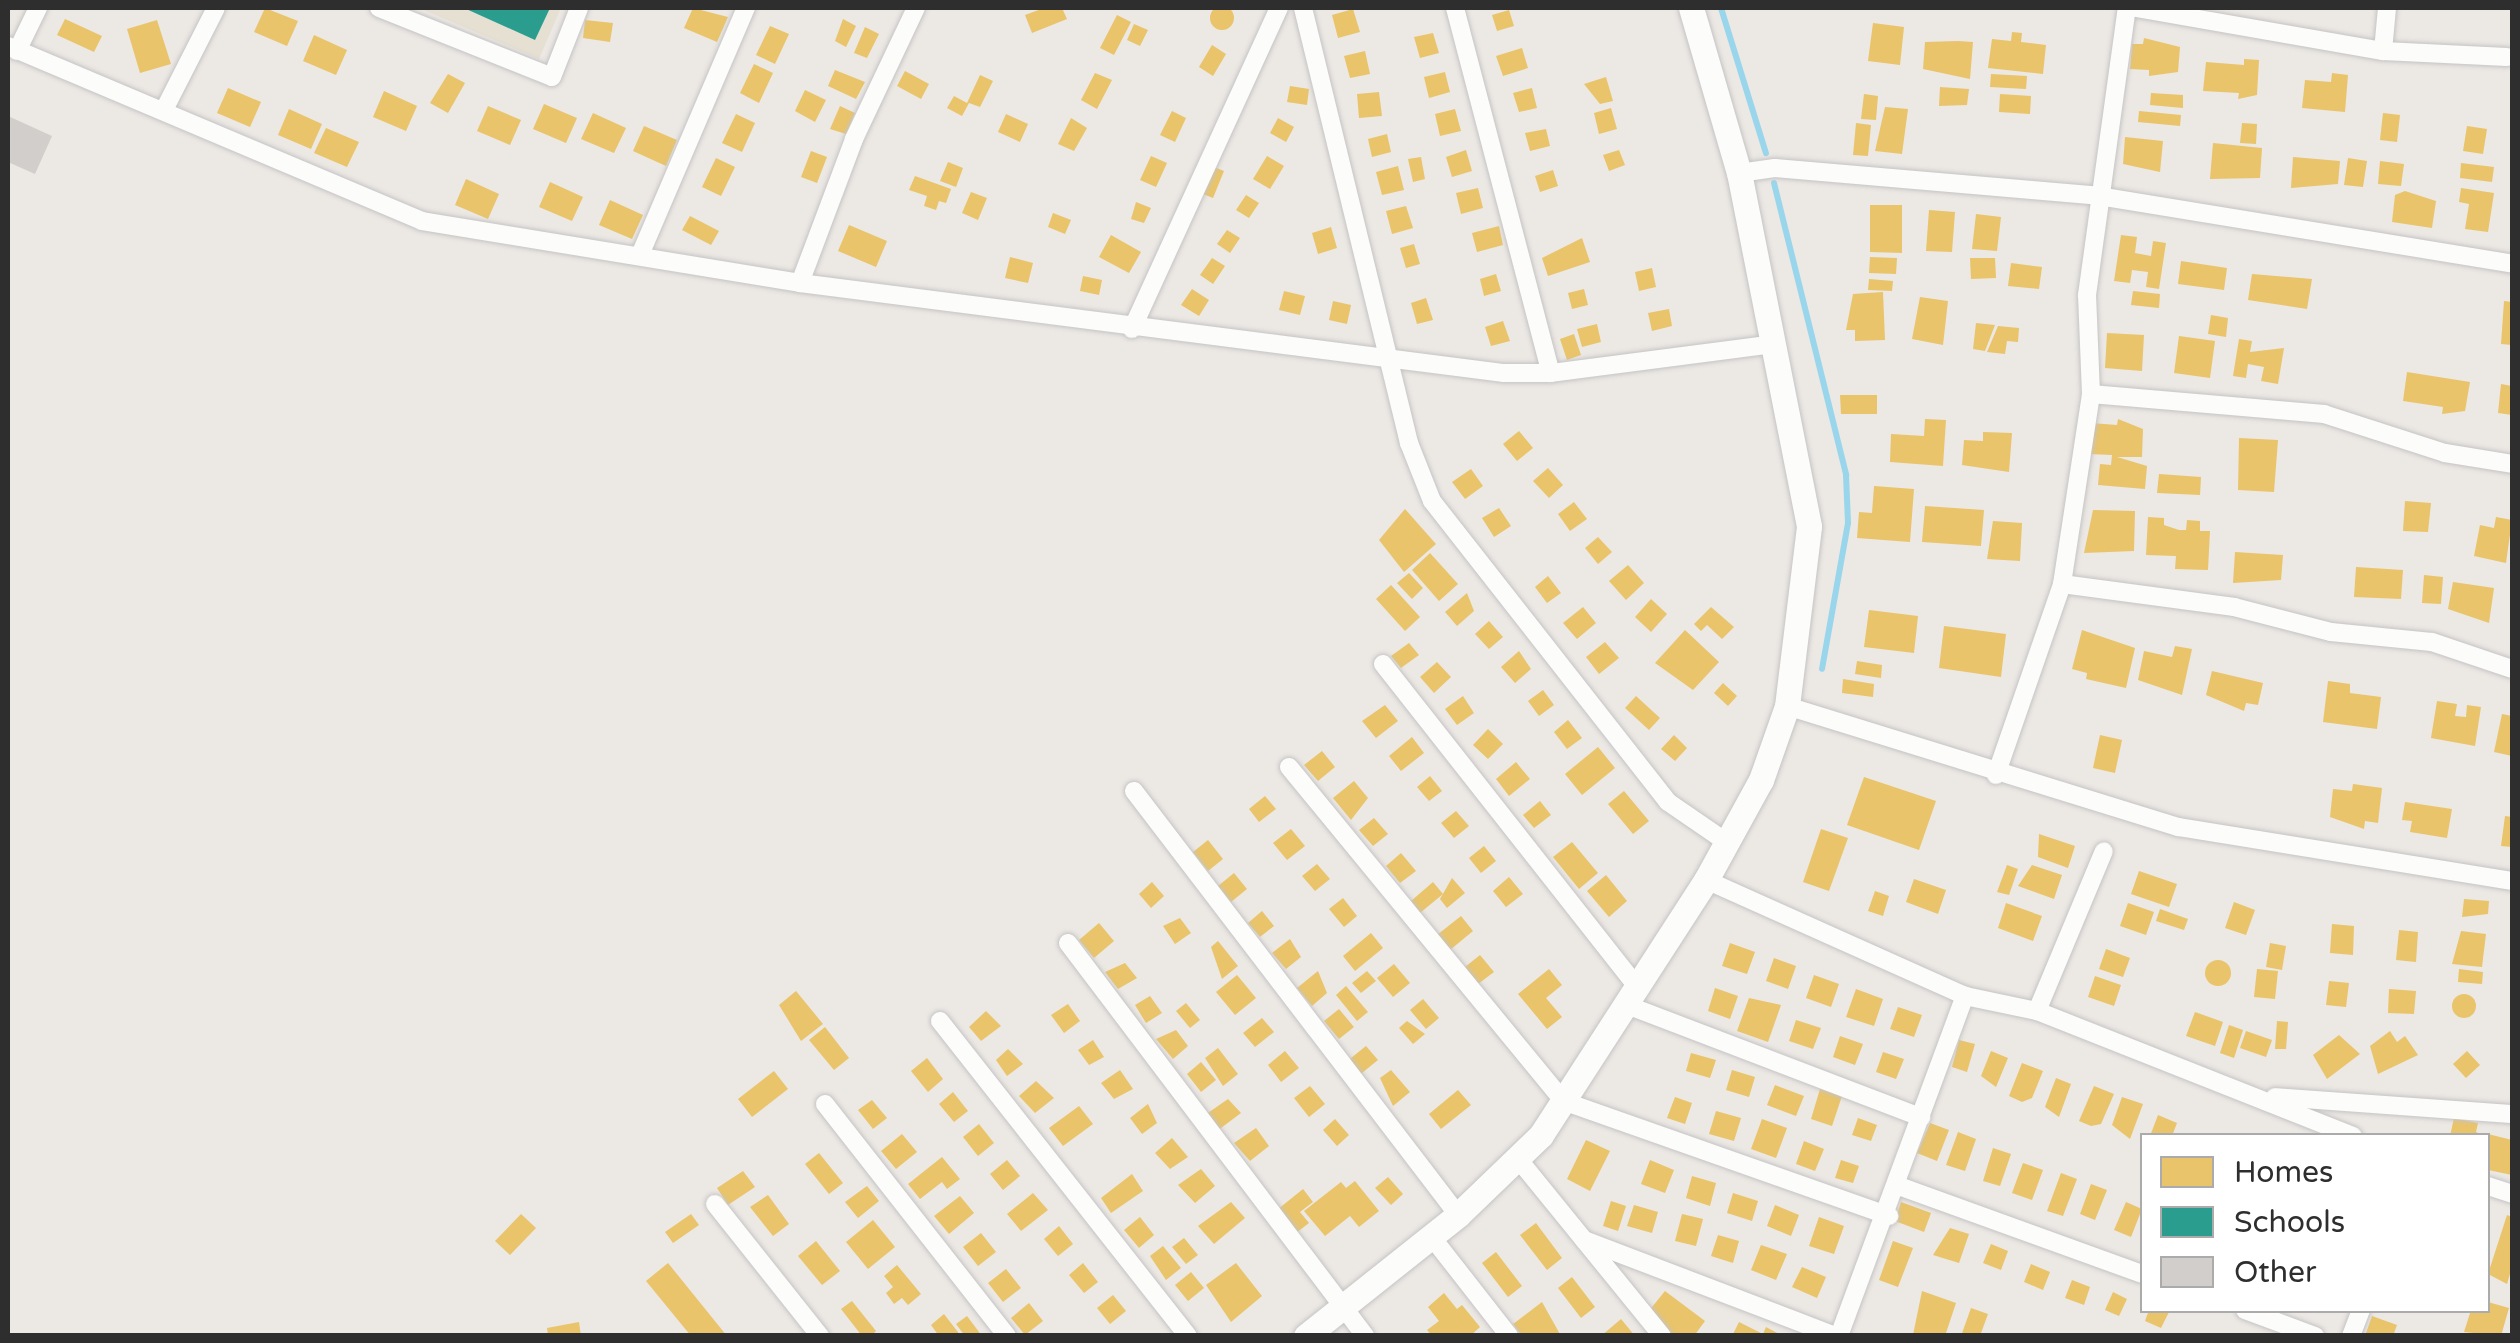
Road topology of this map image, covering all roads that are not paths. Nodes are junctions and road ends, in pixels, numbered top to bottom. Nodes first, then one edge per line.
1 (38, 8) edge
2 (216, 8) edge
3 (379, 8) edge
4 (580, 8) edge
5 (746, 8) edge
6 (916, 8) edge
7 (1279, 8) edge
8 (1303, 8) edge
9 (1455, 8) edge
10 (1690, 8) edge
11 (2128, 8) edge
12 (2136, 8) edge
13 (2387, 8) edge
14 (12, 48) edge
15 (2383, 51) junction
16 (2507, 57) dead end
17 (164, 110) junction
18 (1739, 173) junction
19 (2099, 196) junction
20 (640, 255) junction
21 (2512, 264) edge
22 (800, 282) junction
23 (1132, 329) junction
24 (1774, 344) junction
25 (1389, 358) junction
26 (1551, 373) junction
27 (2091, 394) junction
28 (2512, 464) edge
29 (2062, 584) junction
30 (1383, 664) dead end
31 (2512, 669) edge
32 (1787, 706) junction
33 (1289, 767) dead end
34 (1996, 775) junction
35 (1134, 791) dead end
36 (1724, 841) junction
37 (2104, 851) dead end
38 (1706, 880) junction
39 (2512, 881) edge
40 (1068, 942) dead end
41 (1633, 996) junction
42 (1966, 996) junction
43 (2037, 1011) junction
44 (940, 1021) dead end
45 (2264, 1097) junction
46 (1563, 1101) junction
47 (825, 1104) dead end
48 (2512, 1114) edge
49 (1922, 1117) junction
50 (2346, 1133) edge
51 (1519, 1160) junction
52 (1900, 1186) junction
53 (715, 1204) dead end
54 (1458, 1215) junction
55 (1889, 1216) junction
56 (1430, 1236) junction
57 (1584, 1240) junction
58 (2140, 1273) edge
59 (1342, 1307) junction
60 (2254, 1313) edge
61 (820, 1336) edge
62 (1008, 1336) edge
63 (1188, 1336) edge
64 (1306, 1336) edge
65 (1365, 1336) edge
66 (1509, 1336) edge
67 (1662, 1336) edge
68 (1837, 1336) edge
69 (2315, 1336) edge

1 - 14 street
2 - 17 street
3 - 4 street
5 - 20 street
6 - 22 street
7 - 23 street
8 - 25 street
9 - 26 street
10 - 18 street
11 - 19 street
12 - 15 street
13 - 15 street
14 - 17 street
15 - 16 street
17 - 20 street
18 - 19 street
18 - 24 street
19 - 21 street
19 - 27 street
20 - 22 street
22 - 23 street
23 - 25 street
24 - 26 street
24 - 32 street
25 - 26 street
25 - 36 street
27 - 28 street
27 - 29 street
29 - 31 street
29 - 34 street
30 - 41 street
32 - 34 street
32 - 36 street
33 - 46 street
34 - 39 street
35 - 54 street
36 - 38 street
37 - 43 street
38 - 41 street
38 - 42 street
40 - 59 street
41 - 46 street
41 - 49 street
42 - 43 street
42 - 49 street
43 - 45 street
44 - 63 street
45 - 48 street
45 - 50 street
46 - 51 street
46 - 55 street
47 - 62 street
49 - 52 street
51 - 54 street
51 - 57 street
52 - 55 street
52 - 58 street
53 - 61 street
54 - 56 street
55 - 68 street
56 - 59 street
56 - 66 street
57 - 67 street
57 - 68 street
59 - 64 street
59 - 65 street
60 - 69 street

